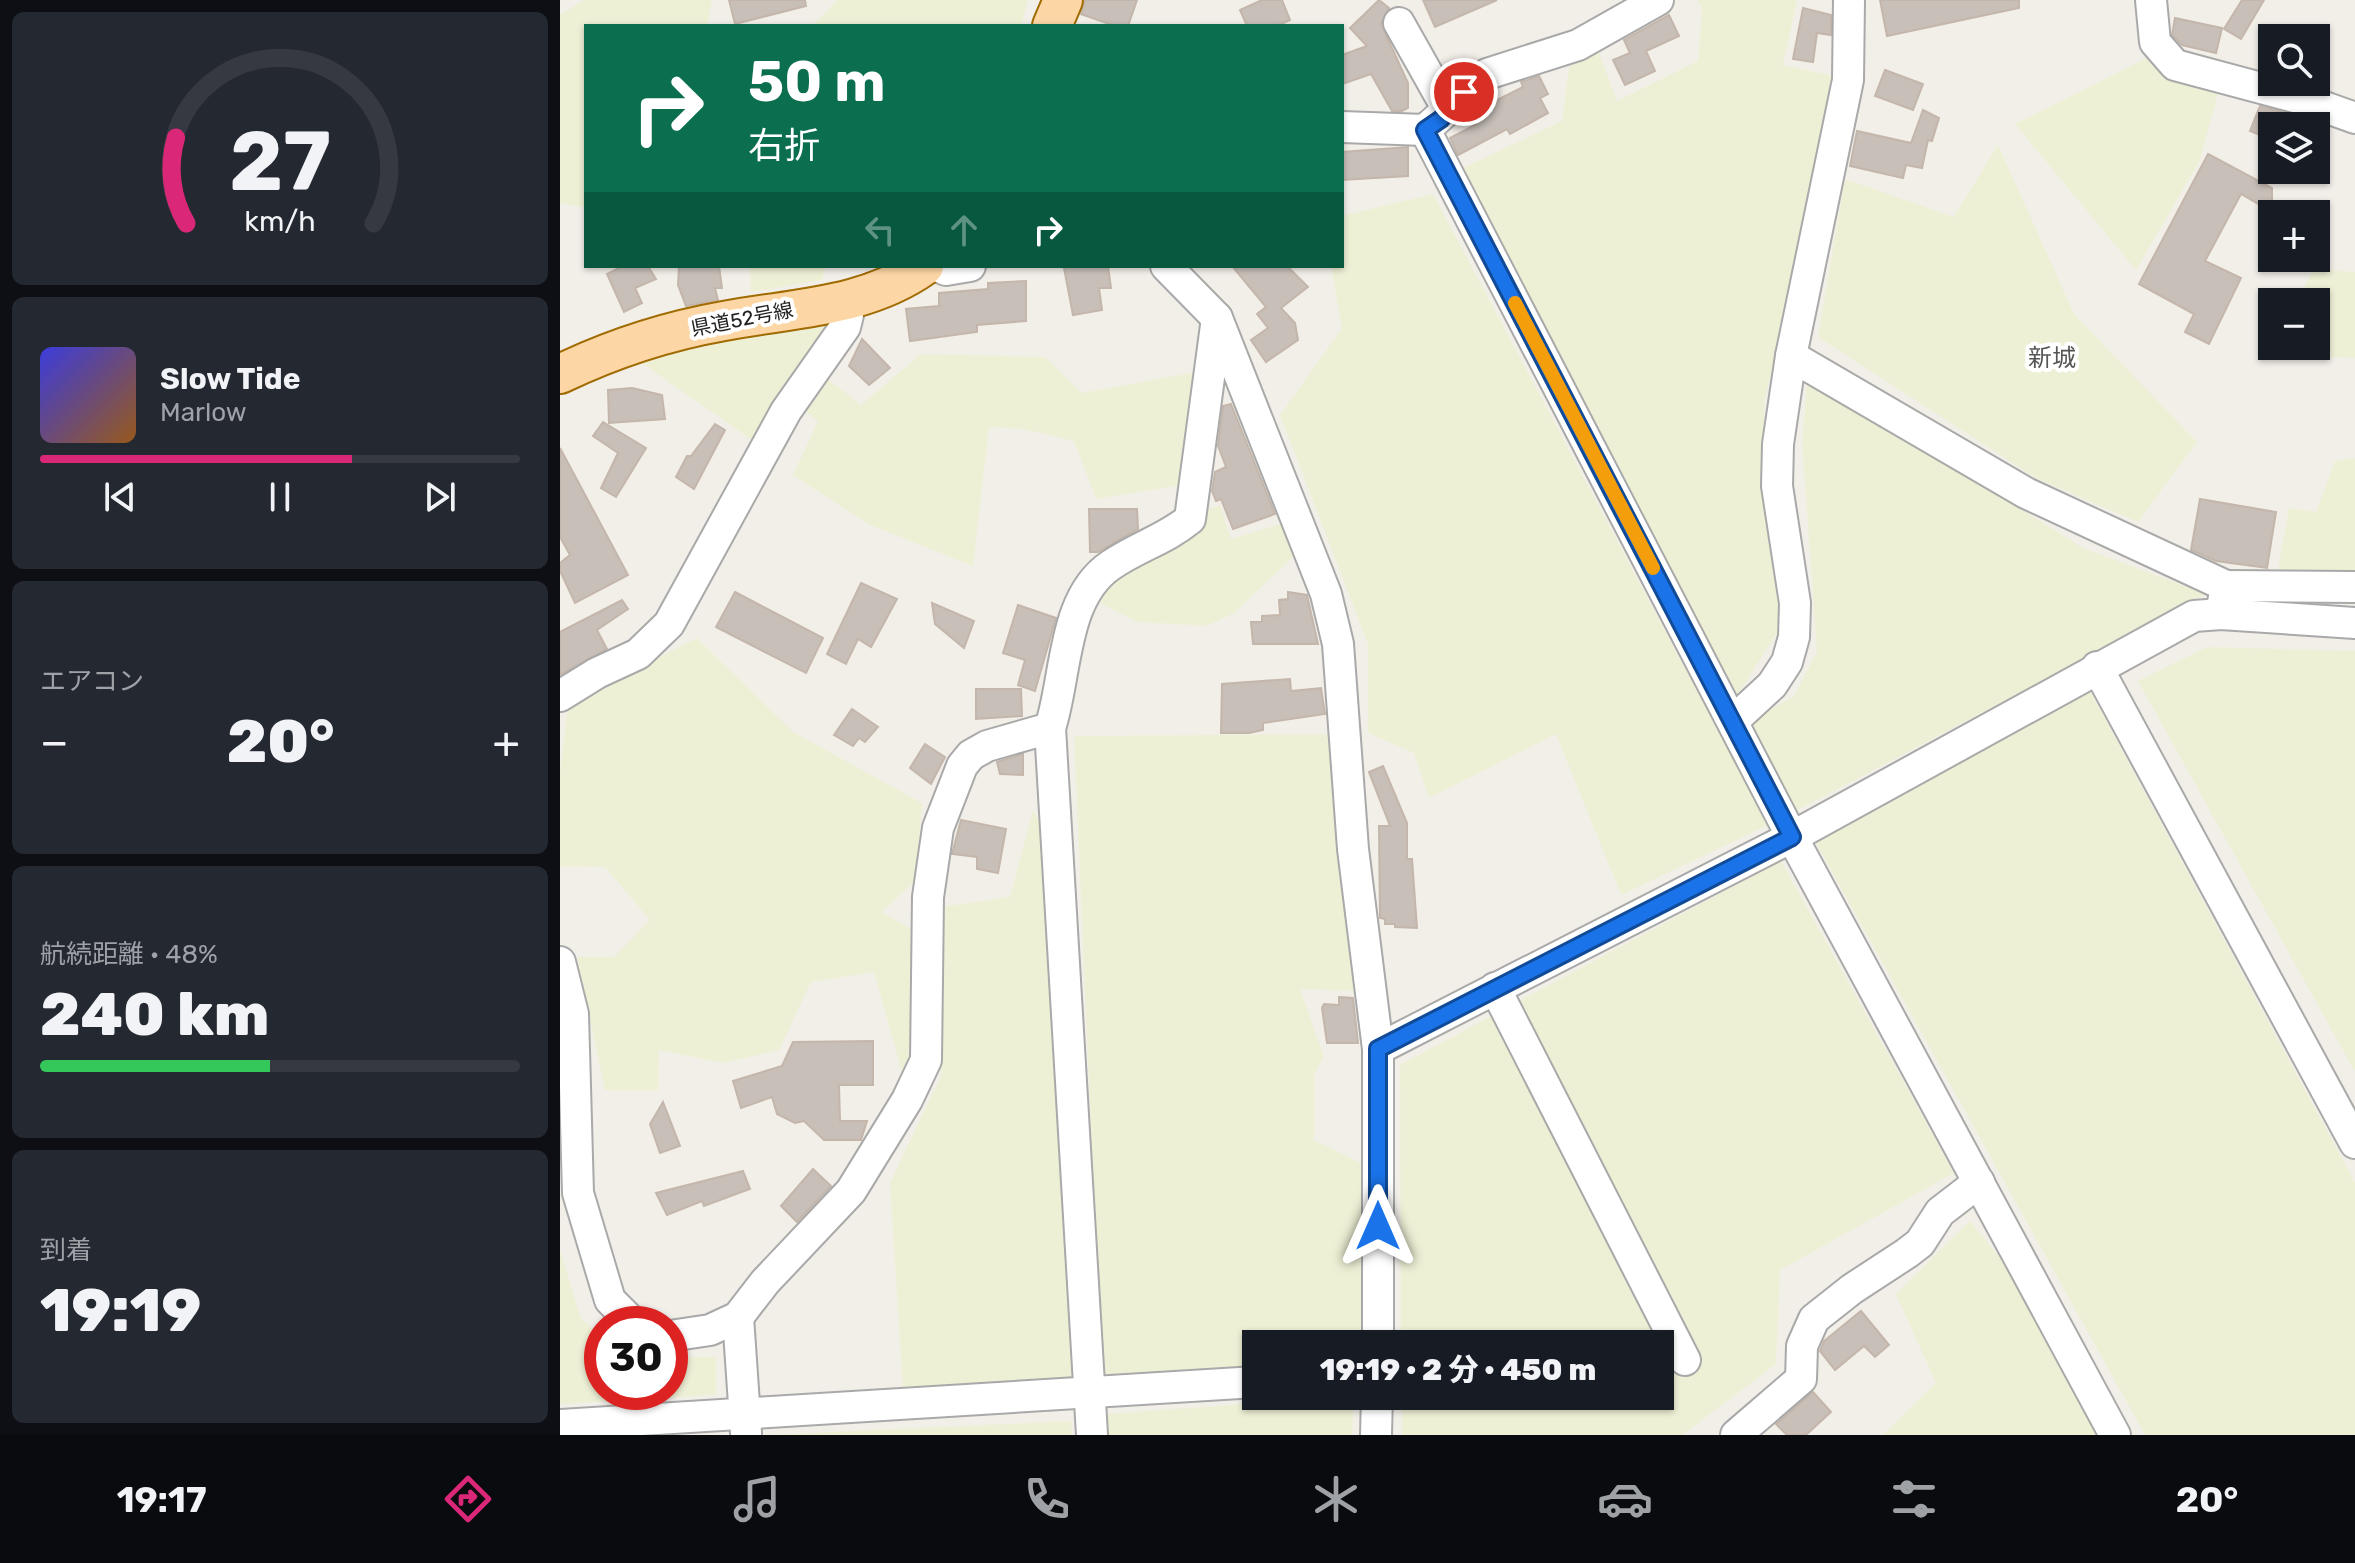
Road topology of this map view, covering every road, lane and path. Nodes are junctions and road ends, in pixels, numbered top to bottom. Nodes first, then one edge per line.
1 (1063, 0) edge
2 (1658, 0) edge
3 (1849, 0) edge
4 (2151, 0) edge
5 (1399, 23) dead end
6 (1053, 24) edge
7 (1448, 110) junction
8 (2355, 118) edge
9 (1344, 127) edge
10 (1425, 130) junction
11 (921, 268) edge
12 (1168, 268) edge
13 (845, 301) junction
14 (1217, 318) junction
15 (1791, 356) junction
16 (560, 374) edge
17 (2355, 587) edge
18 (2224, 600) junction
19 (2355, 623) edge
20 (2097, 667) junction
21 (560, 696) edge
22 (1733, 721) junction
23 (1050, 728) junction
24 (1792, 837) junction
25 (560, 962) edge
26 (1495, 988) junction
27 (1378, 1049) junction
28 (568, 1078) edge
29 (2355, 1143) edge
30 (1979, 1182) junction
31 (616, 1306) edge
32 (738, 1317) junction
33 (1378, 1330) edge
34 (688, 1333) edge
35 (1685, 1360) dead end
36 (1242, 1383) edge
37 (1089, 1395) junction
38 (1377, 1410) edge
39 (560, 1425) edge
40 (745, 1425) edge
41 (1092, 1435) edge
42 (1376, 1435) edge
43 (1736, 1435) edge
44 (2115, 1435) edge

1 - 6 main road
2 - 7 street
3 - 15 street
4 - 8 street
5 - 7 street
7 - 10 street
9 - 10 street
10 - 22 street
11 - 13 main road, 県道52号線
12 - 14 street
13 - 16 main road, 県道52号線
13 - 21 street
14 - 23 street
14 - 27 street
15 - 18 street
15 - 22 street
17 - 18 street
18 - 19 street
18 - 20 street
20 - 24 street
20 - 29 street
22 - 24 street
23 - 32 street
23 - 37 street
24 - 26 street
24 - 30 street
25 - 28 street
26 - 27 street
26 - 35 street
27 - 33 street
28 - 31 street
30 - 43 street
30 - 44 street
32 - 34 street
32 - 40 street
36 - 37 street
37 - 40 street
37 - 41 street
38 - 42 street
39 - 40 street

